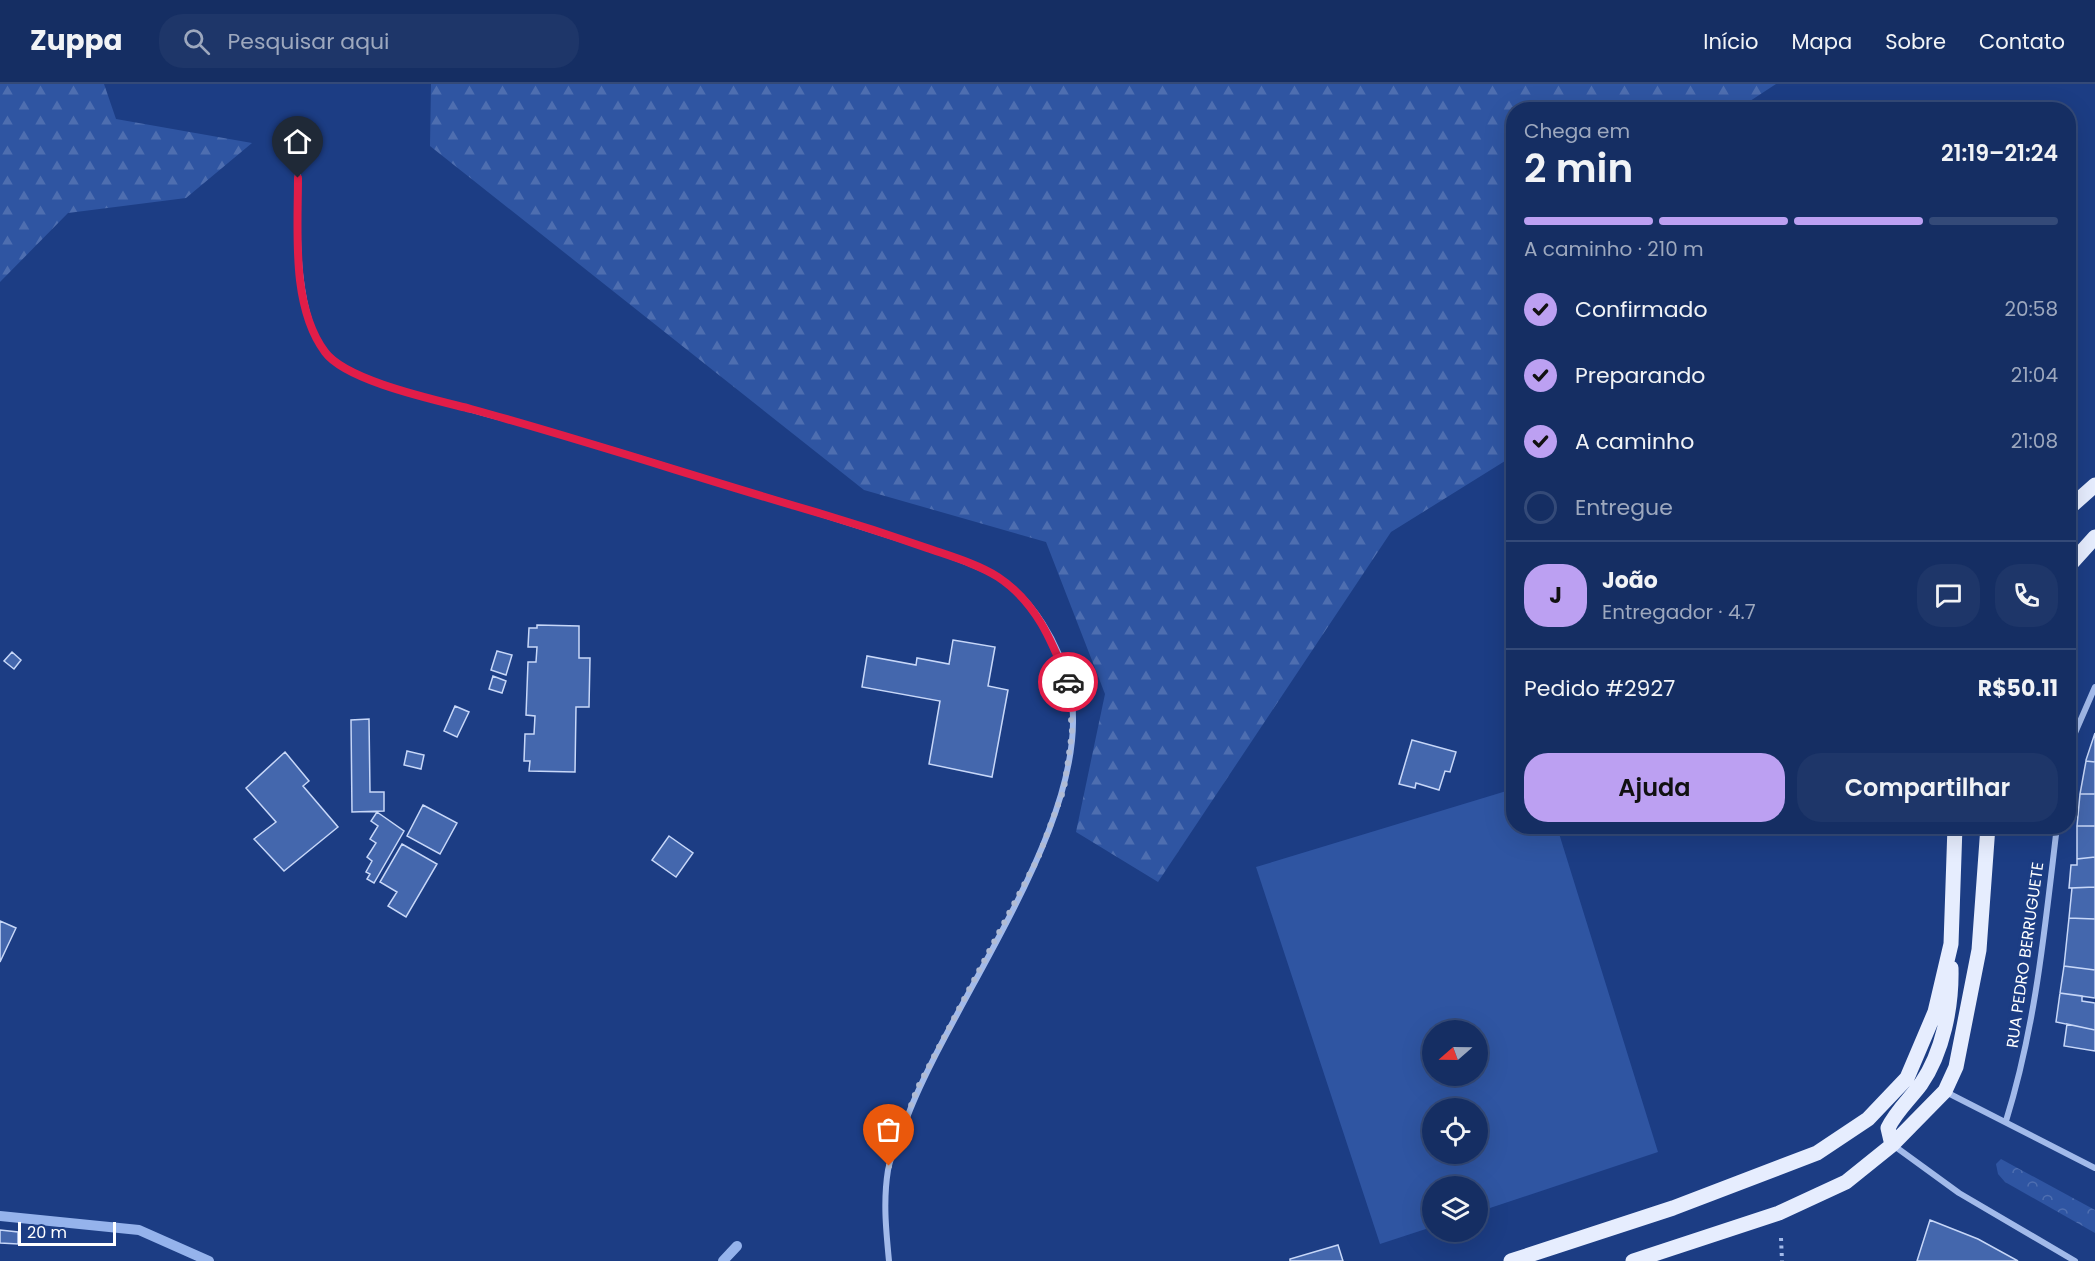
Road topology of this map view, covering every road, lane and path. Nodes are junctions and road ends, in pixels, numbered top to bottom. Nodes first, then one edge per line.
1 (298, 158) dead end
2 (2095, 485) edge
3 (2076, 501) edge
4 (2095, 537) edge
5 (2076, 558) edge
6 (2095, 687) edge
7 (2076, 731) edge
8 (1955, 834) edge
9 (1987, 834) edge
10 (2056, 834) edge
11 (1951, 944) junction
12 (1944, 1091) junction
13 (1903, 1106) junction
14 (2006, 1121) junction
15 (1892, 1145) junction
16 (1817, 1153) junction
17 (2095, 1168) edge
18 (890, 1261) edge
19 (1510, 1261) edge
20 (1633, 1261) edge
21 (2075, 1261) edge

1 - 18 street
2 - 3 main road
4 - 5 main road
6 - 7 street
8 - 11 main road
9 - 12 main road
10 - 14 street, RUA PEDRO BERRUGUETE
11 - 13 main road
11 - 16 main road
12 - 13 main road
12 - 14 street
12 - 15 main road
13 - 15 main road
13 - 16 main road
14 - 17 street
15 - 20 main road
15 - 21 street
16 - 19 main road

